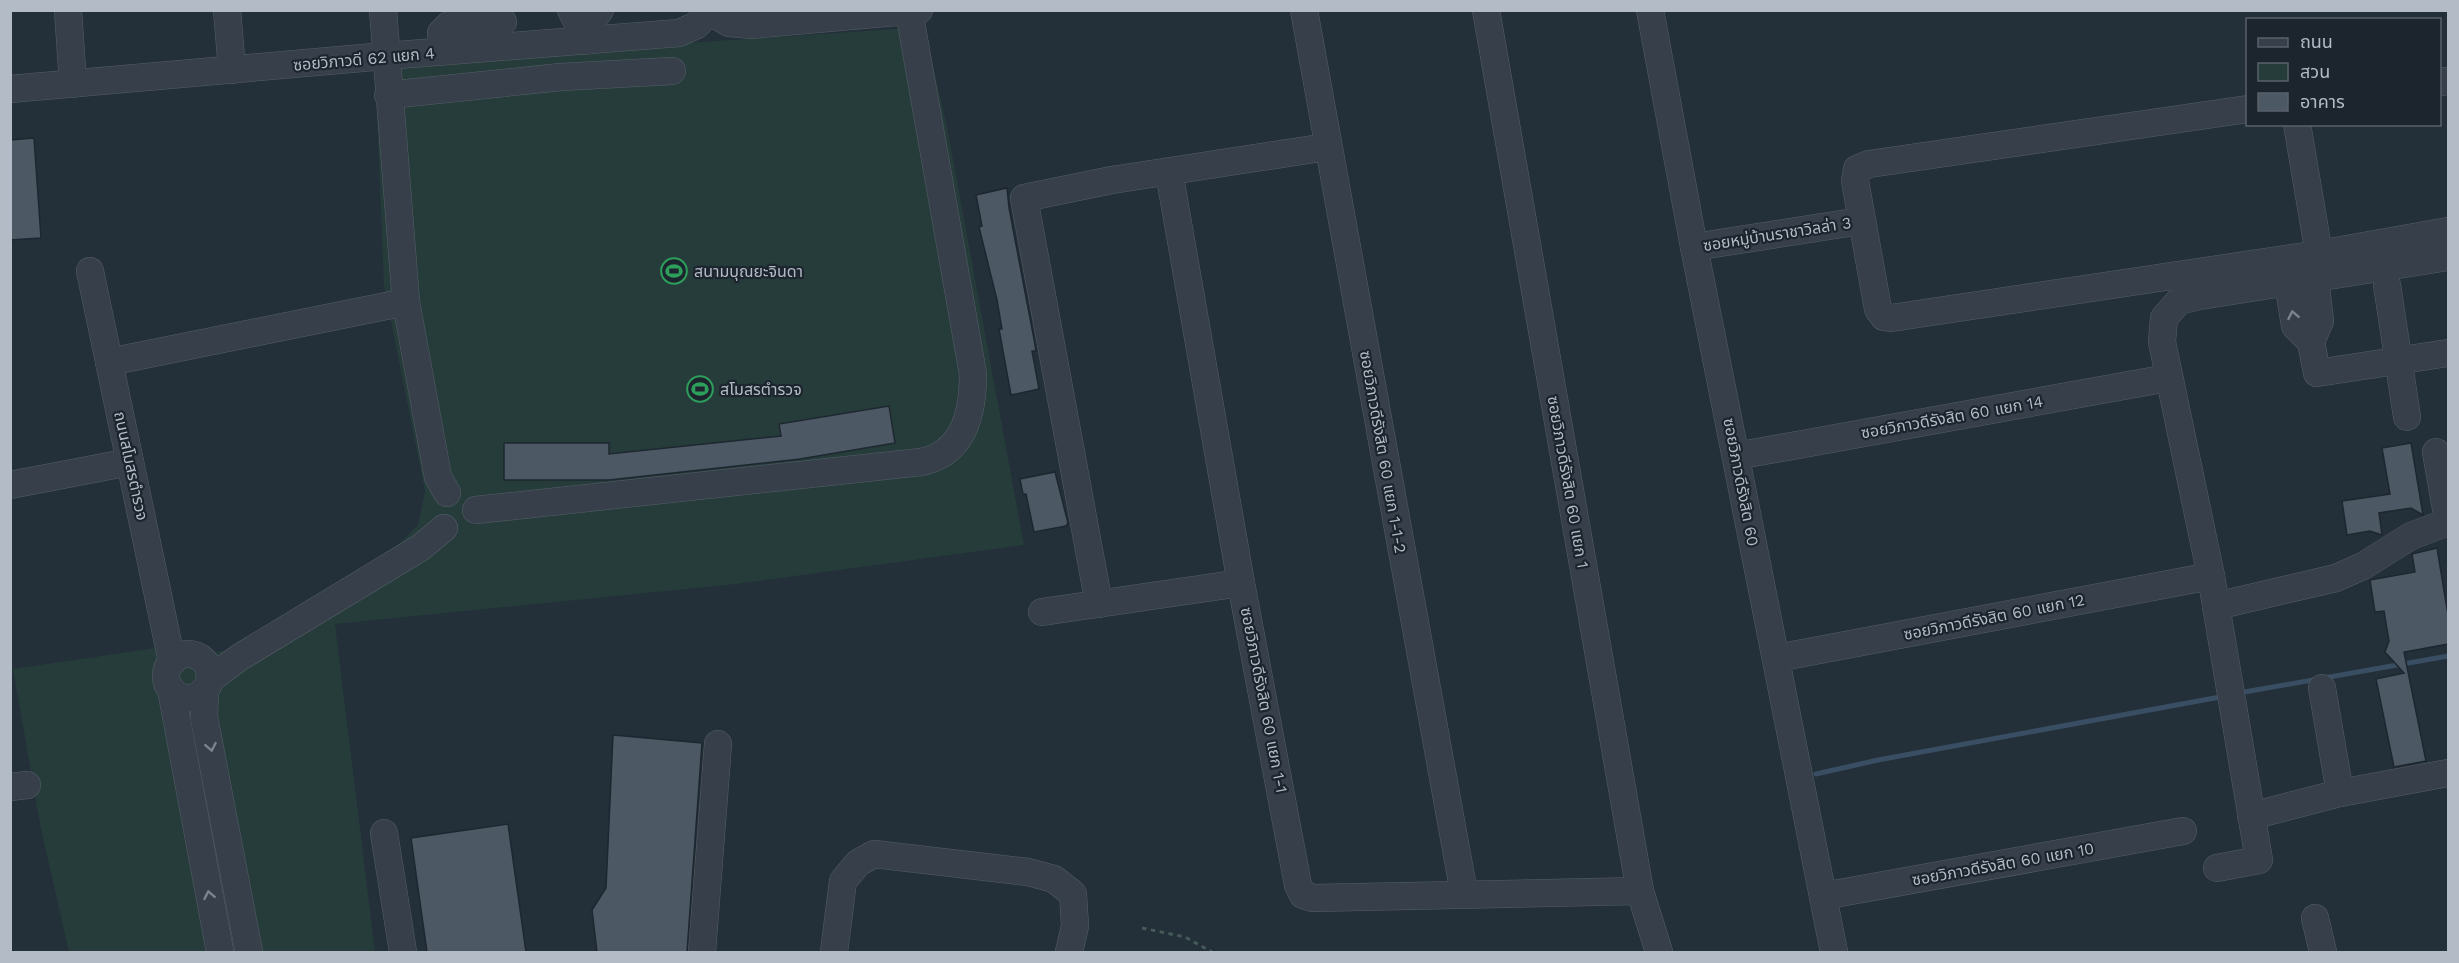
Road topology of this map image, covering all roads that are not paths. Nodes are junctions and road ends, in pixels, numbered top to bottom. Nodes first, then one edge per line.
1 (68, 10) edge
2 (227, 10) edge
3 (383, 10) edge
4 (600, 10) edge
5 (1304, 10) edge
6 (1486, 10) edge
7 (709, 11) edge
8 (914, 11) edge
9 (1656, 12) edge
10 (503, 22) dead end
11 (575, 32) edge
12 (444, 51) junction
13 (385, 56) junction
14 (232, 70) junction
15 (672, 71) dead end
16 (561, 77) junction
17 (73, 84) junction
18 (10, 89) edge
19 (388, 94) junction
20 (2246, 109) edge
21 (2297, 126) edge
22 (1327, 147) junction
23 (1169, 172) junction
24 (1861, 221) junction
25 (2448, 231) edge
26 (1694, 247) junction
27 (2448, 257) edge
28 (2317, 266) junction
29 (90, 271) dead end
30 (2288, 282) junction
31 (2387, 285) dead end
32 (406, 302) junction
33 (2311, 342) junction
34 (2448, 353) edge
35 (2398, 361) junction
36 (109, 362) junction
37 (2168, 378) junction
38 (2407, 417) dead end
39 (2436, 452) dead end
40 (1736, 456) junction
41 (130, 462) junction
42 (10, 485) edge
43 (447, 493) junction
44 (476, 510) junction
45 (2448, 521) edge
46 (444, 528) junction
47 (2211, 576) junction
48 (1242, 583) junction
49 (1100, 604) junction
50 (2216, 606) junction
51 (1042, 612) dead end
52 (1777, 658) junction
53 (172, 662) junction
54 (205, 676) junction
55 (2322, 688) dead end
56 (171, 689) junction
57 (718, 744) dead end
58 (2448, 773) edge
59 (2340, 793) junction
60 (2251, 816) junction
61 (2183, 831) dead end
62 (384, 833) dead end
63 (2217, 868) dead end
64 (1640, 891) junction
65 (1464, 893) junction
66 (1823, 896) junction
67 (2315, 918) dead end
68 (220, 952) edge
69 (249, 952) edge
70 (403, 952) edge
71 (702, 952) edge
72 (834, 952) edge
73 (1069, 952) edge
74 (1659, 952) edge
75 (1834, 952) edge
76 (2323, 952) edge

1 - 17 street
2 - 14 street
3 - 13 street
4 - 11 street
5 - 22 street, ซอยวิภาวดีรังสิต 60 แยก 1-1-2
6 - 64 street, ซอยวิภาวดีรังสิต 60 แยก 1
7 - 8 street
7 - 11 street, ซอยวิภาวดี 62 แยก 4
8 - 44 street
9 - 26 street, ซอยวิภาวดีรังสิต 60
10 - 12 street
11 - 12 street, ซอยวิภาวดี 62 แยก 4
11 - 16 street
12 - 13 street, ซอยวิภาวดี 62 แยก 4
13 - 14 street, ซอยวิภาวดี 62 แยก 4
13 - 19 street
14 - 17 street, ซอยวิภาวดี 62 แยก 4
15 - 16 street
16 - 19 street
17 - 18 street, ซอยวิภาวดี 62 แยก 4
19 - 32 street
20 - 24 street
21 - 28 street
22 - 23 street
22 - 65 street, ซอยวิภาวดีรังสิต 60 แยก 1-1-2
23 - 48 street, ซอยวิภาวดีรังสิต 60 แยก 1-1
23 - 49 street
24 - 26 street, ซอยหมู่บ้านราชาวิลล่า 3
24 - 28 street
25 - 28 street
26 - 40 street, ซอยวิภาวดีรังสิต 60
27 - 28 street
28 - 30 street
28 - 33 street
29 - 36 street, ถนนสโมสรตำรวจ
33 -> 30 street
30 - 37 street
31 - 35 street
32 - 36 street
32 - 43 street
33 - 35 street
34 - 35 street
35 - 38 street
36 - 41 street, ถนนสโมสรตำรวจ
37 - 40 street, ซอยวิภาวดีรังสิต 60 แยก 14
37 - 47 street
39 - 45 street
40 - 52 street, ซอยวิภาวดีรังสิต 60
41 - 42 street
41 - 53 street, ถนนสโมสรตำรวจ
43 - 44 street
43 - 46 street
44 - 46 street
45 - 50 street
46 - 54 street
47 - 50 street
47 - 52 street, ซอยวิภาวดีรังสิต 60 แยก 12
48 - 49 street
48 - 65 street, ซอยวิภาวดีรังสิต 60 แยก 1-1
49 - 51 street
50 - 60 street
52 - 66 street, ซอยวิภาวดีรังสิต 60
53 - 54 street
53 - 56 street, ถนนสโมสรตำรวจ
54 - 56 street
54 -> 69 street
55 - 59 street
68 -> 56 street, ถนนสโมสรตำรวจ
57 - 71 street
58 - 59 street
59 - 60 street
60 - 63 street
61 - 66 street, ซอยวิภาวดีรังสิต 60 แยก 10
62 - 70 street
64 - 65 street, ซอยวิภาวดีรังสิต 60 แยก 1-1
64 - 74 street, ซอยวิภาวดีรังสิต 60 แยก 1
66 - 75 street, ซอยวิภาวดีรังสิต 60
67 - 76 street
72 - 73 street

